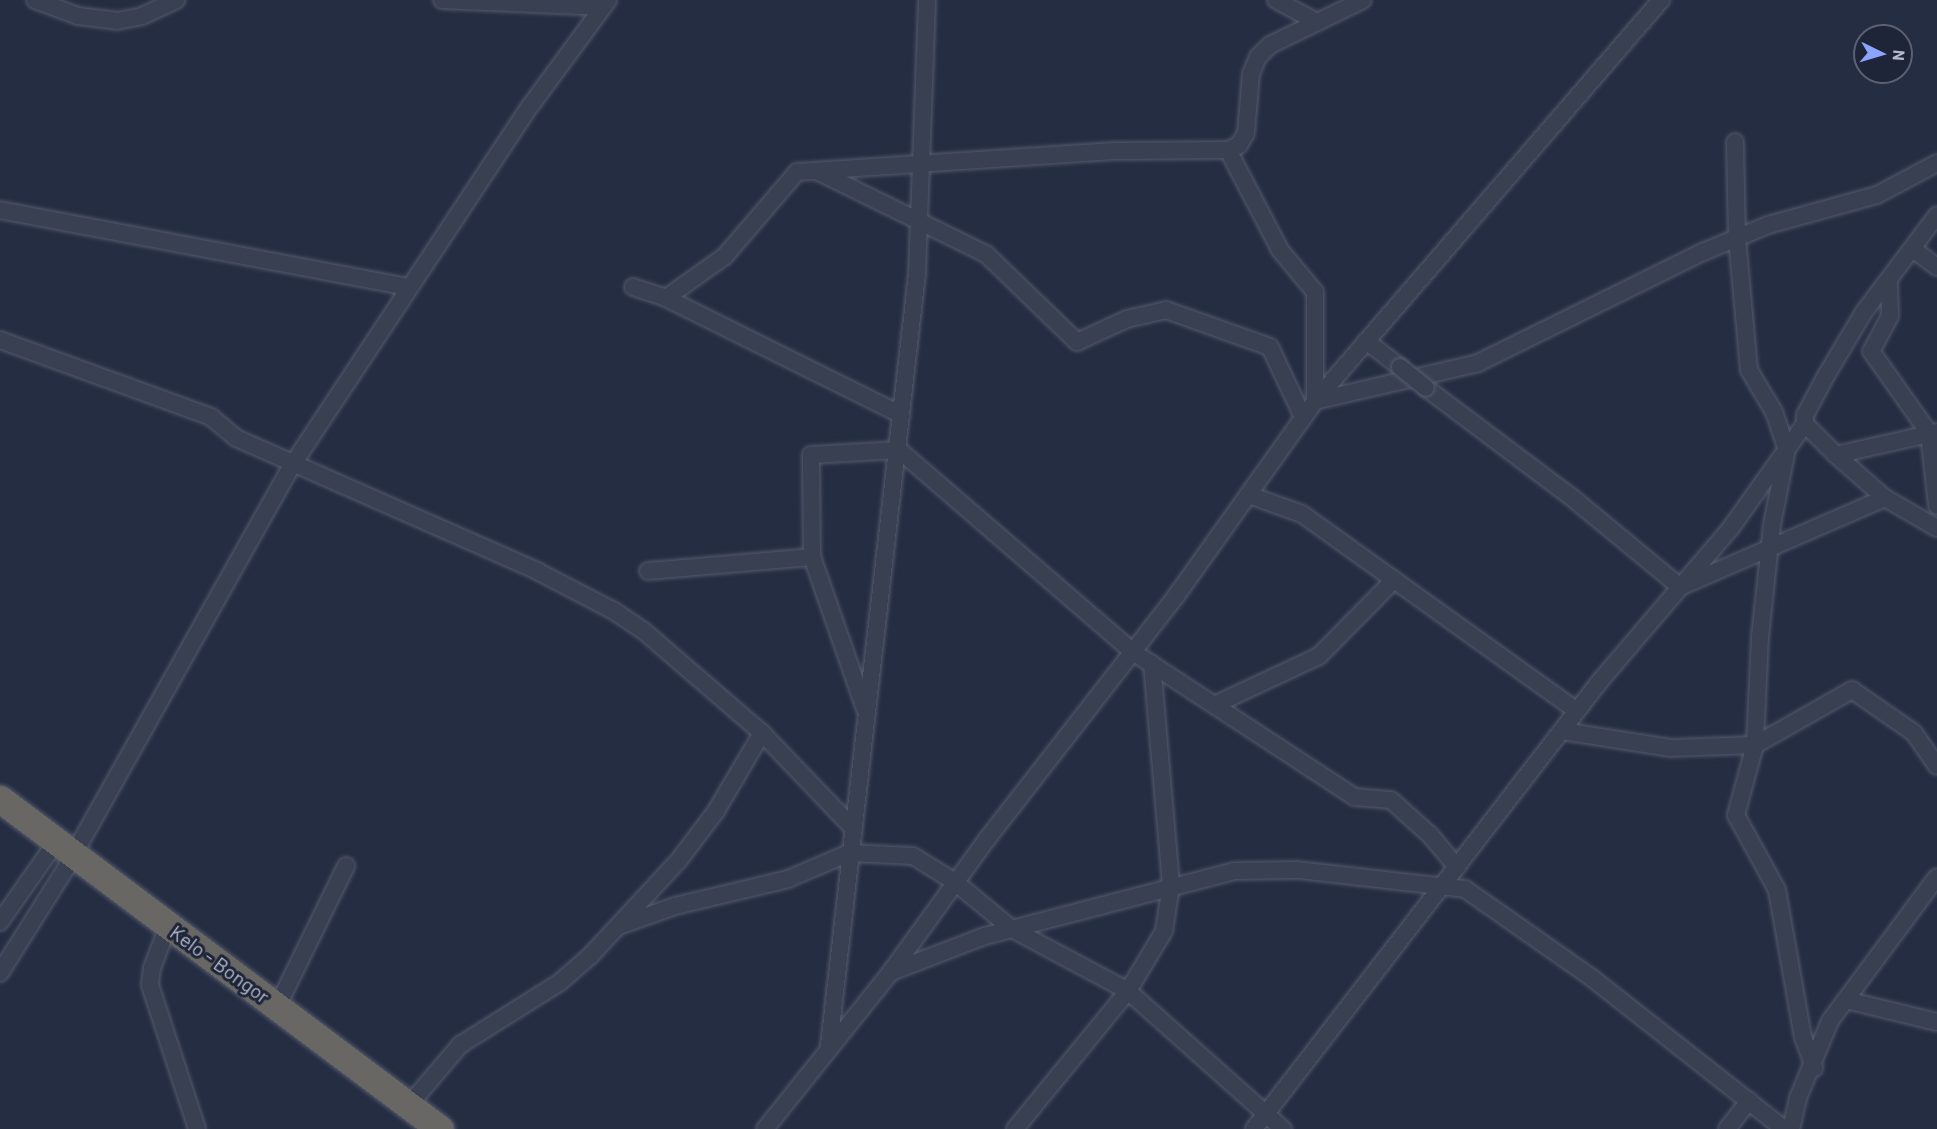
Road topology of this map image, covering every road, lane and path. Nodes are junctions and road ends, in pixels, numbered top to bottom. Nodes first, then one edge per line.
1 (35, 0) edge
2 (176, 0) edge
3 (442, 0) edge
4 (927, 0) edge
5 (1276, 0) edge
6 (1363, 0) edge
7 (1661, 0) edge
8 (605, 4) edge
9 (1317, 22) junction
10 (1735, 142) dead end
11 (1228, 150) junction
12 (1937, 163) edge
13 (921, 165) junction
14 (819, 171) junction
15 (0, 210) edge
16 (1937, 216) edge
17 (919, 221) junction
18 (1737, 238) junction
19 (1913, 249) junction
20 (1937, 267) edge
21 (1888, 283) junction
22 (409, 287) junction
23 (633, 287) dead end
24 (666, 298) junction
25 (0, 340) edge
26 (1366, 341) junction
27 (1315, 400) junction
28 (902, 415) junction
29 (1303, 417) junction
30 (1805, 424) junction
31 (1933, 433) edge
32 (1787, 449) junction
33 (899, 450) junction
34 (1836, 455) junction
35 (293, 464) junction
36 (1249, 495) junction
37 (1885, 498) junction
38 (1937, 506) edge
39 (1937, 528) edge
40 (1770, 546) junction
41 (812, 557) junction
42 (648, 571) dead end
43 (1394, 580) junction
44 (1680, 587) junction
45 (1133, 652) junction
46 (1152, 664) junction
47 (1214, 705) junction
48 (865, 708) junction
49 (1577, 711) junction
50 (1562, 731) junction
51 (762, 733) junction
52 (1755, 745) junction
53 (1937, 766) edge
54 (0, 799) edge
55 (852, 827) junction
56 (64, 848) junction
57 (849, 853) junction
58 (346, 866) dead end
59 (1457, 867) junction
60 (1937, 877) edge
61 (956, 882) junction
62 (1172, 885) junction
63 (1442, 887) junction
64 (0, 922) edge
65 (619, 926) junction
66 (168, 927) junction
67 (1012, 929) junction
68 (19, 943) junction
69 (0, 951) edge
70 (0, 973) edge
71 (890, 973) junction
72 (1128, 991) junction
73 (1846, 1000) junction
74 (278, 1005) junction
75 (1937, 1022) edge
76 (829, 1045) junction
77 (1814, 1068) junction
78 (1749, 1101) junction
79 (409, 1105) junction
80 (1267, 1113) junction
81 (1790, 1122) edge
82 (197, 1129) edge
83 (440, 1129) edge
84 (765, 1129) edge
85 (1015, 1129) edge
86 (1254, 1129) edge
87 (1283, 1129) edge
88 (1727, 1129) edge

1 - 2 street
3 - 8 street
4 - 13 street
5 - 9 street
6 - 9 street
7 - 26 street
8 - 22 street
9 - 11 street
10 - 18 street
11 - 13 street
11 - 27 street
12 - 18 street
13 - 14 street
13 - 17 street
14 - 17 street
14 - 24 street
15 - 22 street
16 - 19 street
17 - 28 street
17 - 29 street
18 - 27 street
18 - 32 street
19 - 20 street
19 - 21 street
21 - 30 street
21 - 31 street
22 - 35 street
23 - 24 street
24 - 28 street
25 - 35 street
26 - 27 street
26 - 44 street, bridge
27 - 29 street
28 - 33 street
29 - 36 street
30 - 32 street
30 - 34 street
31 - 34 street
31 - 38 street
32 - 40 street
32 - 44 street
33 - 41 street
33 - 45 street
33 - 48 street
34 - 37 street
35 - 51 street
35 - 56 street
36 - 43 street
36 - 45 street
37 - 39 street
37 - 40 street
40 - 44 street
40 - 52 street
41 - 42 street
41 - 48 street
43 - 47 street
43 - 49 street
44 - 49 street
45 - 46 street
45 - 61 street
46 - 47 street
46 - 62 street
47 - 59 street
48 - 55 street
49 - 50 street
50 - 52 street
50 - 59 street
51 - 55 street
51 - 65 street
52 - 53 street
52 - 77 street
54 - 56 highway, Kelo - Bongor
55 - 57 street
56 - 64 street
56 - 66 highway, Kelo - Bongor
56 - 68 street
57 - 61 street
57 - 65 street
57 - 76 street
58 - 74 street
59 - 63 street
60 - 73 street
61 - 67 street
61 - 71 street
62 - 63 street
62 - 67 street
62 - 72 street
63 - 78 street
63 - 80 street
65 - 79 street
66 - 74 highway, Kelo - Bongor
66 - 82 street
67 - 71 street
67 - 72 street
68 - 69 street
68 - 70 street
71 - 76 street
72 - 80 street
72 - 85 street
73 - 75 street
73 - 77 street
74 - 79 highway, Kelo - Bongor
76 - 84 street
77 - 81 street
78 - 81 street
78 - 88 street
79 - 83 highway, Kelo - Bongor
80 - 86 street
80 - 87 street

